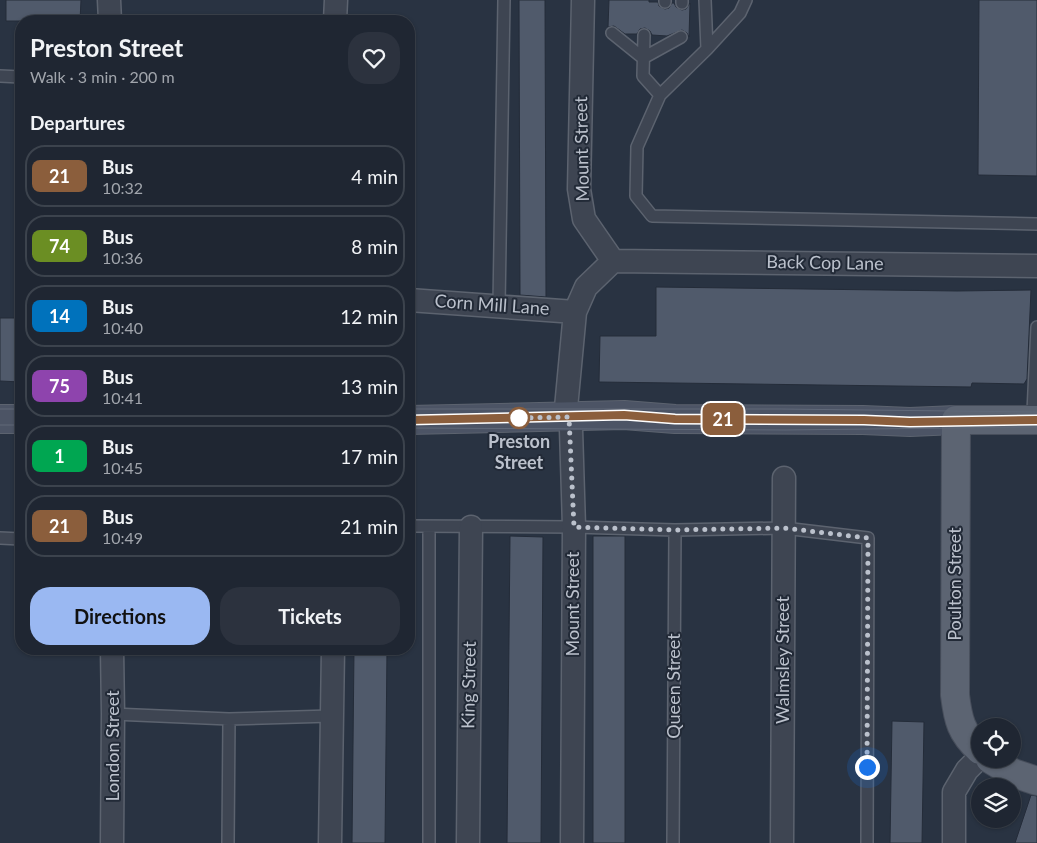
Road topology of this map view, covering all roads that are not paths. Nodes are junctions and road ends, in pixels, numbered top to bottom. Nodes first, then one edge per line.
1 (109, 0) edge
2 (336, 0) edge
3 (504, 0) edge
4 (583, 0) edge
5 (705, 0) edge
6 (738, 0) edge
7 (746, 0) edge
8 (740, 13) junction
9 (110, 15) edge
10 (335, 15) edge
11 (612, 33) dead end
12 (644, 35) dead end
13 (681, 36) dead end
14 (707, 49) junction
15 (643, 58) junction
16 (0, 76) edge
17 (15, 77) edge
18 (660, 95) junction
19 (1037, 224) edge
20 (613, 261) junction
21 (1037, 266) edge
22 (415, 300) edge
23 (499, 305) junction
24 (575, 312) junction
25 (1037, 328) edge
26 (569, 417) junction
27 (0, 418) edge
28 (15, 419) edge
29 (415, 420) edge
30 (956, 420) junction
31 (1037, 420) edge
32 (784, 478) dead end
33 (415, 526) edge
34 (428, 526) junction
35 (471, 527) junction
36 (574, 527) junction
37 (784, 528) junction
38 (675, 530) junction
39 (0, 538) edge
40 (15, 539) edge
41 (112, 655) edge
42 (333, 655) edge
43 (113, 714) junction
44 (331, 716) junction
45 (229, 719) junction
46 (971, 738) edge
47 (971, 765) edge
48 (1005, 768) edge
49 (1037, 781) edge
50 (112, 843) edge
51 (228, 843) edge
52 (330, 843) edge
53 (429, 843) edge
54 (468, 843) edge
55 (572, 843) edge
56 (672, 843) edge
57 (782, 843) edge
58 (867, 843) edge
59 (954, 843) edge

1 - 9 street
2 - 10 street
3 - 23 lane
4 - 20 street, Mount Street
5 - 14 lane
6 - 8 lane
7 - 8 lane
8 - 14 lane
11 - 15 lane
12 - 15 lane
13 - 15 lane
14 - 18 lane
15 - 18 lane
16 - 17 lane
18 - 19 lane
20 - 21 street, Back Cop Lane
20 - 24 street, Mount Street
22 - 23 street, Corn Mill Lane
23 - 24 street, Corn Mill Lane
24 - 26 street, Mount Street
25 - 31 lane
26 - 29 street
26 - 30 street
26 - 36 street, Mount Street
27 - 28 street
30 - 31 main road
30 - 46 main road, Poulton Street
32 - 37 street, Walmsley Street
33 - 34 lane
34 - 35 lane
34 - 53 lane
35 - 36 lane
35 - 54 street, King Street
36 - 38 lane
36 - 55 street, Mount Street
37 - 38 lane
37 - 57 street, Walmsley Street
37 - 58 lane
38 - 56 lane, Queen Street
39 - 40 lane
41 - 43 street, London Street
42 - 44 street
43 - 45 lane
43 - 50 street, London Street
44 - 45 lane
44 - 52 street
45 - 51 lane
47 - 59 street
48 - 49 main road

